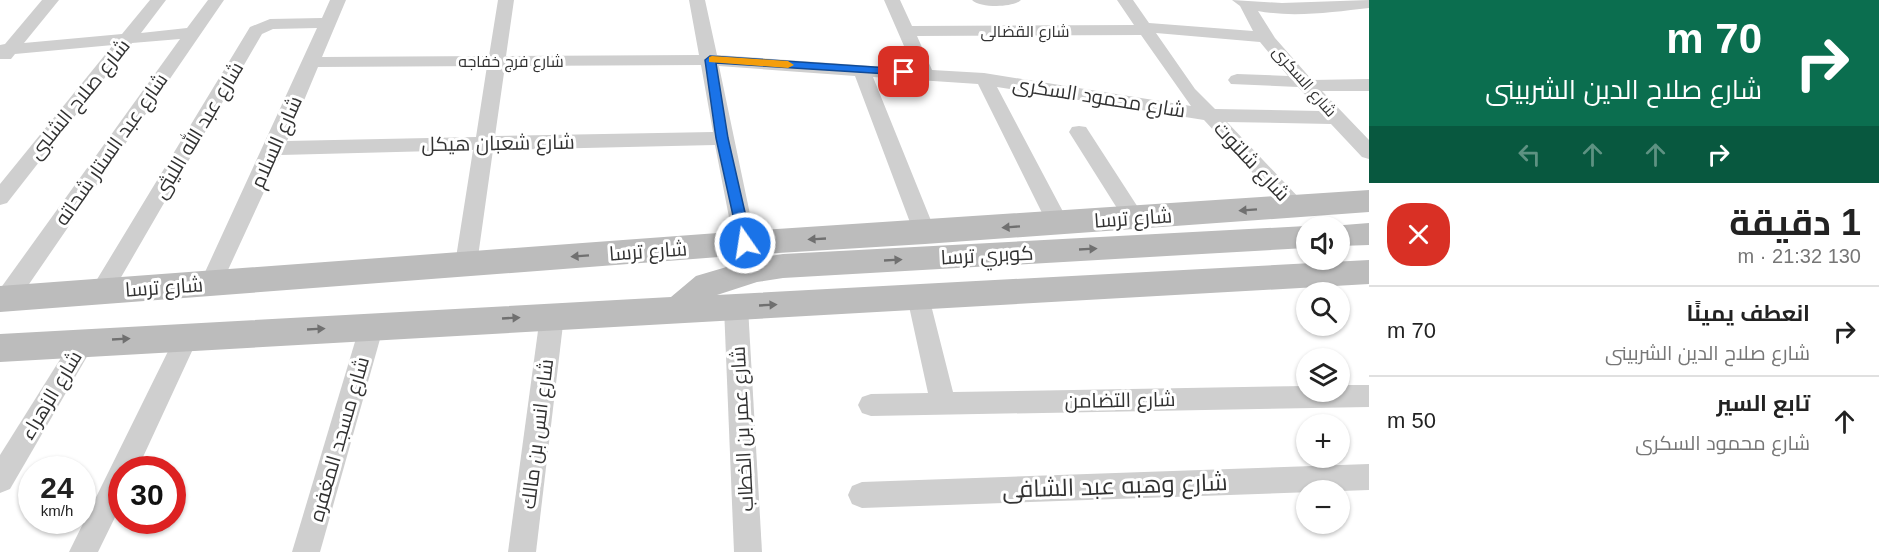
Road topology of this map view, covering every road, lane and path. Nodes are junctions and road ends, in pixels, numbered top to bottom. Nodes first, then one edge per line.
1 (51, 0) edge
2 (158, 0) edge
3 (216, 0) edge
4 (338, 0) edge
5 (506, 0) edge
6 (697, 0) edge
7 (892, 0) edge
8 (980, 0) edge
9 (1013, 0) edge
10 (1125, 0) edge
11 (1244, 3) edge
12 (1369, 3) edge
13 (1306, 4) edge
14 (328, 23) junction
15 (1143, 29) junction
16 (907, 31) junction
17 (193, 33) junction
18 (1267, 37) junction
19 (128, 38) junction
20 (3, 53) edge
21 (710, 60) junction
22 (496, 61) junction
23 (312, 62) junction
24 (861, 69) junction
25 (925, 73) junction
26 (984, 78) junction
27 (1237, 81) dead end
28 (1306, 84) junction
29 (1369, 85) edge
30 (1209, 115) junction
31 (1338, 118) junction
32 (1079, 132) dead end
33 (722, 138) junction
34 (484, 144) junction
35 (274, 148) junction
36 (1369, 152) edge
37 (0, 198) edge
38 (1369, 201) edge
39 (1294, 206) junction
40 (1134, 218) junction
41 (1058, 223) junction
42 (925, 233) junction
43 (1369, 234) edge
44 (1350, 235) edge
45 (1296, 238) edge
46 (745, 243) junction
47 (466, 264) junction
48 (1369, 273) edge
49 (211, 283) junction
50 (101, 292) junction
51 (918, 297) junction
52 (3, 299) edge
53 (736, 307) junction
54 (679, 310) junction
55 (552, 316) junction
56 (372, 326) junction
57 (188, 336) junction
58 (84, 341) junction
59 (0, 348) edge
60 (1369, 396) edge
61 (943, 402) junction
62 (871, 405) dead end
63 (129, 456) edge
64 (1369, 477) edge
65 (0, 480) edge
66 (862, 495) dead end
67 (108, 500) edge
68 (83, 552) edge
69 (306, 552) edge
70 (522, 552) edge
71 (748, 552) edge

1 - 20 street
2 - 19 street, شارع صلاح الشلبى
3 - 17 street, شارع عبد الستار شحاته
4 - 14 street, شارع السلام
5 - 22 street
6 - 21 street
7 - 16 street
8 - 9 street
10 - 15 street, شارع شلتوت
11 - 13 street
11 - 18 street, شارع السكرى
12 - 13 street
14 - 23 street, شارع السلام
14 - 50 street, شارع عبد الله الليثى
15 - 16 street, شارع القضالى
15 - 18 street, شارع القضالى
15 - 30 street, شارع شلتوت
16 - 25 street
17 - 19 street
17 - 52 street, شارع عبد الستار شحاته
18 - 28 street, شارع السكرى
19 - 20 street
19 - 37 street, شارع صلاح الشلبى
21 - 22 street, شارع فرج خفاجه
21 - 24 street, شارع فرج خفاجه
21 - 33 street
22 - 23 street, شارع فرج خفاجه
22 - 34 street
23 - 35 street, شارع السلام
24 - 25 street, شارع محمود السكرى
24 - 42 street
25 - 26 street, شارع محمود السكرى
26 - 30 street, شارع محمود السكرى
26 - 41 street
27 - 28 street
28 - 29 street
28 - 31 street, شارع السكرى
30 - 31 street, شارع محمود السكرى
30 - 39 street, شارع شلتوت
31 - 36 street, شارع السكرى
32 - 40 street
33 - 34 street, شارع شعبان هيكل
33 - 46 street
34 - 35 street, شارع شعبان هيكل
34 - 47 street
35 - 49 street, شارع السلام
38 - 39 main road, شارع ترسا
39 -> 40 main road, شارع ترسا
40 - 41 main road, شارع ترسا
41 -> 42 main road, شارع ترسا
42 -> 46 main road, شارع ترسا
43 - 44 main road
54 -> 45 main road, كوبري ترسا
46 -> 47 main road, شارع ترسا
47 - 49 main road, شارع ترسا
48 - 51 main road
49 - 50 main road, شارع ترسا
50 - 52 main road, شارع ترسا
53 -> 51 main road
51 - 61 street
53 - 54 main road
53 - 71 street, شارع عمر بن الخطاب
54 - 55 main road
56 -> 55 main road
55 - 70 street, شارع انس بن مالك
57 -> 56 main road
56 - 69 street, شارع مسجد المغفره
58 -> 57 main road
57 - 63 street
58 - 59 main road
58 - 65 street, شارع الزهراء
60 - 61 street, شارع التضامن
61 - 62 street, شارع التضامن
64 - 66 street, شارع وهبه عبد الشافى
67 - 68 street

